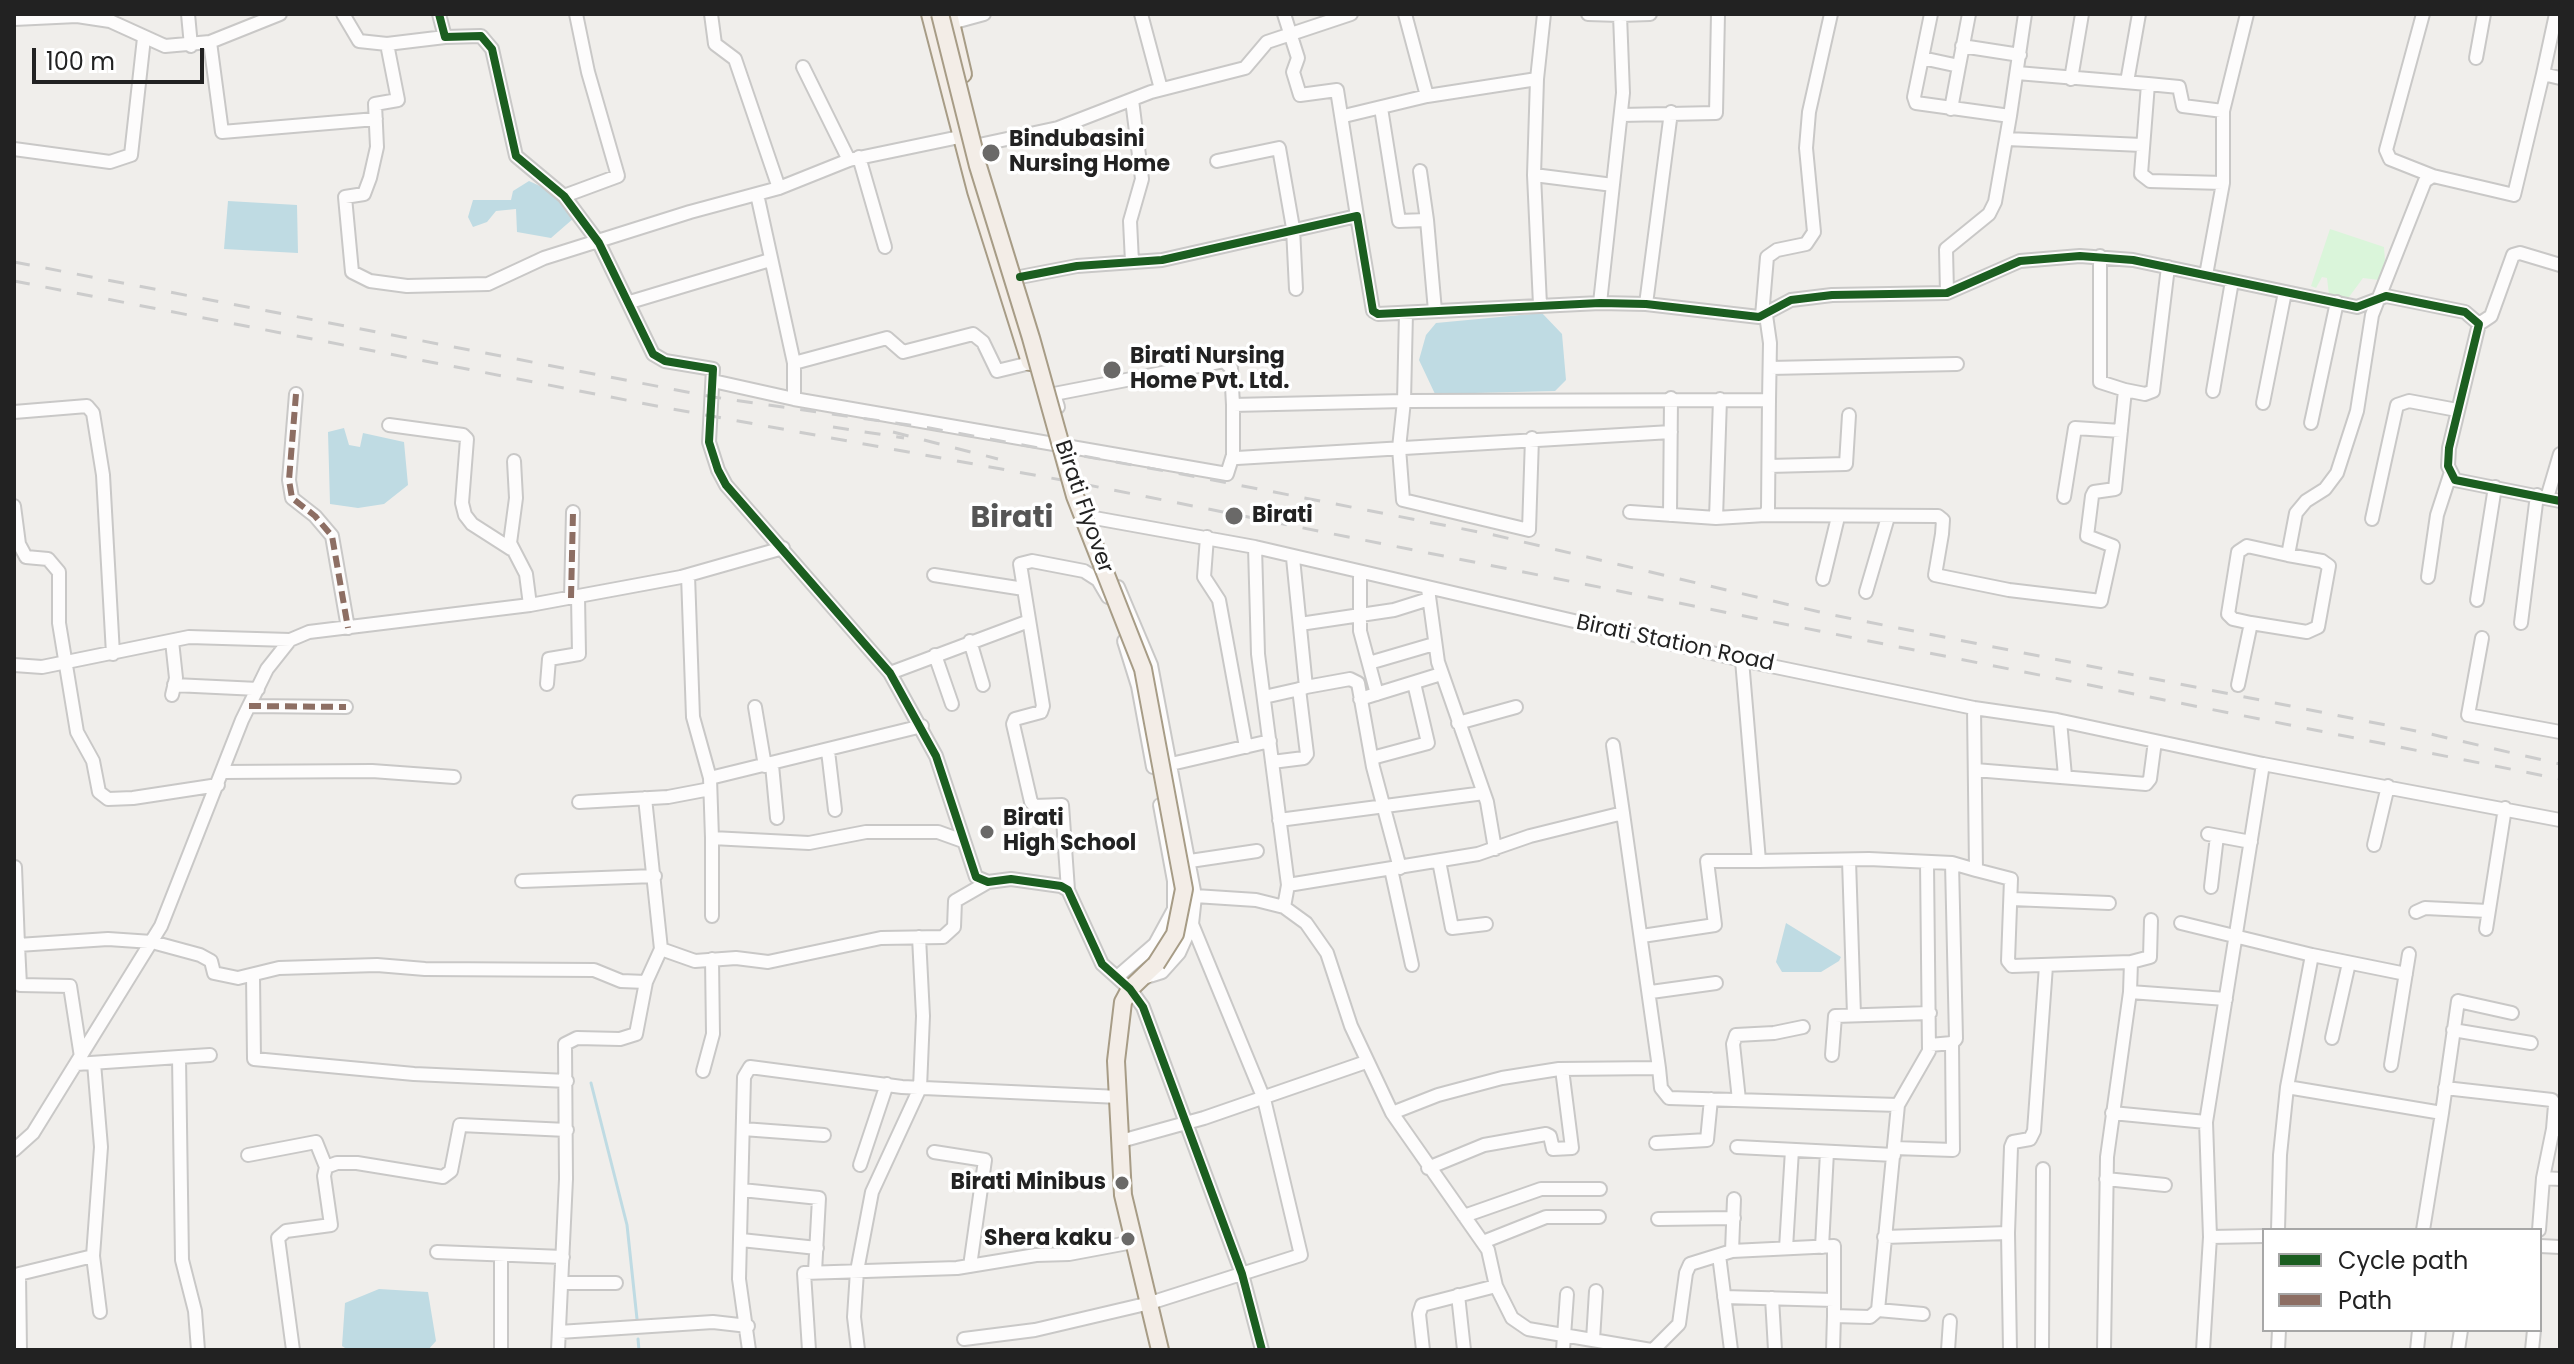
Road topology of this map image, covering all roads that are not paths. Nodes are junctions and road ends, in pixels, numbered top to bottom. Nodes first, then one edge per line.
1 (188, 14) edge
2 (280, 14) edge
3 (343, 14) edge
4 (439, 14) edge
5 (576, 14) edge
6 (711, 14) edge
7 (930, 14) edge
8 (984, 14) edge
9 (1141, 14) edge
10 (1284, 14) edge
11 (1351, 14) edge
12 (1405, 14) edge
13 (1544, 14) edge
14 (1588, 14) edge
15 (1650, 14) edge
16 (1718, 14) edge
17 (1831, 14) edge
18 (1931, 14) edge
19 (1969, 14) edge
20 (2025, 14) edge
21 (2082, 14) edge
22 (2139, 14) edge
23 (2247, 14) edge
24 (2423, 14) edge
25 (2484, 14) edge
26 (2556, 14) edge
27 (1620, 15) edge
28 (109, 17) edge
29 (947, 17) edge
30 (257, 18) edge
31 (14, 19) edge
32 (1289, 34) junction
33 (445, 37) junction
34 (144, 38) junction
35 (210, 42) junction
36 (387, 44) junction
37 (191, 46) junction
38 (1962, 46) junction
39 (2020, 55) junction
40 (1922, 58) junction
41 (2476, 58) dead end
42 (1959, 66) junction
43 (803, 67) dead end
44 (2017, 73) junction
45 (2543, 74) junction
46 (2560, 78) edge
47 (1537, 79) junction
48 (2071, 79) junction
49 (2127, 82) junction
50 (2148, 84) junction
51 (1161, 89) junction
52 (1427, 96) junction
53 (1132, 100) junction
54 (1381, 108) junction
55 (1951, 109) junction
56 (2223, 111) junction
57 (1671, 112) junction
58 (1621, 115) junction
59 (1344, 116) junction
60 (2010, 116) junction
61 (376, 119) junction
62 (972, 138) junction
63 (2007, 139) junction
64 (2142, 145) junction
65 (14, 149) edge
66 (854, 158) junction
67 (1217, 161) dead end
68 (1420, 171) dead end
69 (1534, 175) junction
70 (2433, 176) junction
71 (2223, 183) junction
72 (1613, 185) junction
73 (779, 188) junction
74 (757, 194) junction
75 (564, 196) junction
76 (1357, 216) junction
77 (1427, 220) junction
78 (1293, 228) junction
79 (599, 243) junction
80 (885, 247) dead end
81 (2100, 256) junction
82 (770, 260) junction
83 (1132, 262) junction
84 (2560, 265) edge
85 (2168, 267) junction
86 (2206, 275) junction
87 (1020, 277) junction
88 (2232, 281) junction
89 (1296, 289) dead end
90 (2285, 292) junction
91 (1947, 293) junction
92 (2380, 297) junction
93 (630, 302) junction
94 (2337, 302) junction
95 (1600, 303) junction
96 (1646, 304) junction
97 (1540, 305) junction
98 (1435, 311) junction
99 (1406, 313) junction
100 (1764, 316) junction
101 (2479, 324) junction
102 (794, 363) junction
103 (1957, 364) dead end
104 (1770, 368) junction
105 (1032, 370) junction
106 (713, 381) junction
107 (2125, 390) junction
108 (2213, 391) dead end
109 (296, 394) dead end
110 (1054, 394) junction
111 (1671, 398) junction
112 (794, 399) junction
113 (1720, 399) junction
114 (1769, 400) junction
115 (1404, 401) junction
116 (2263, 403) dead end
117 (1233, 405) junction
118 (2457, 410) junction
119 (14, 412) edge
120 (1849, 415) dead end
121 (2311, 423) dead end
122 (389, 425) dead end
123 (2121, 431) junction
124 (1671, 432) junction
125 (1532, 438) junction
126 (1068, 446) junction
127 (1399, 448) junction
128 (2560, 454) edge
129 (1233, 455) junction
130 (514, 461) dead end
131 (1769, 466) junction
132 (2450, 475) junction
133 (2495, 487) junction
134 (2542, 496) junction
135 (2064, 497) dead end
136 (2560, 501) edge
137 (14, 506) edge
138 (573, 512) dead end
139 (1630, 512) dead end
140 (1670, 515) junction
141 (1765, 515) junction
142 (1089, 517) junction
143 (1838, 517) junction
144 (1888, 517) junction
145 (1716, 518) junction
146 (2372, 519) dead end
147 (1207, 537) junction
148 (1255, 547) junction
149 (783, 548) junction
150 (511, 549) junction
151 (2288, 555) junction
152 (1293, 558) junction
153 (1360, 573) junction
154 (688, 575) junction
155 (934, 575) dead end
156 (2428, 577) dead end
157 (1823, 579) dead end
158 (1024, 589) junction
159 (1866, 592) dead end
160 (1428, 594) junction
161 (574, 597) junction
162 (2477, 600) dead end
163 (530, 605) junction
164 (1358, 616) junction
165 (1029, 621) junction
166 (2251, 623) junction
167 (2521, 623) dead end
168 (1300, 624) junction
169 (348, 628) junction
170 (2482, 638) dead end
171 (290, 640) junction
172 (172, 641) junction
173 (970, 641) junction
174 (1434, 644) junction
175 (113, 654) junction
176 (935, 655) junction
177 (1742, 660) junction
178 (66, 663) junction
179 (1369, 663) junction
180 (14, 665) edge
181 (890, 673) junction
182 (1441, 674) junction
183 (1414, 683) junction
184 (547, 684) dead end
185 (983, 685) dead end
186 (2238, 685) dead end
187 (1302, 688) junction
188 (258, 689) junction
189 (1377, 694) junction
190 (1264, 697) junction
191 (1360, 699) junction
192 (952, 704) dead end
193 (249, 706) junction
194 (346, 707) dead end
195 (755, 707) dead end
196 (1516, 707) dead end
197 (1974, 708) junction
198 (2060, 721) junction
199 (1458, 723) junction
200 (922, 726) junction
201 (2560, 732) edge
202 (1270, 741) junction
203 (2155, 741) junction
204 (1613, 745) dead end
205 (1246, 747) junction
206 (828, 751) junction
207 (1372, 758) junction
208 (1272, 762) junction
209 (1171, 764) junction
210 (2263, 764) junction
211 (768, 765) junction
212 (1975, 770) junction
213 (223, 772) junction
214 (2065, 776) junction
215 (454, 777) dead end
216 (710, 783) junction
217 (218, 785) junction
218 (2388, 786) junction
219 (1484, 793) junction
220 (645, 798) junction
221 (579, 802) dead end
222 (1384, 808) junction
223 (2505, 808) junction
224 (835, 810) dead end
225 (1623, 813) junction
226 (777, 818) dead end
227 (1279, 820) junction
228 (2560, 820) edge
229 (712, 838) junction
230 (963, 841) junction
231 (2251, 842) junction
232 (2374, 845) dead end
233 (1495, 849) junction
234 (1257, 851) dead end
235 (1849, 860) junction
236 (1190, 861) junction
237 (1439, 861) junction
238 (1759, 861) junction
239 (1927, 863) junction
240 (1952, 863) junction
241 (15, 867) edge
242 (1395, 869) junction
243 (1976, 870) junction
244 (655, 876) junction
245 (522, 881) dead end
246 (988, 882) junction
247 (1288, 885) junction
248 (2211, 887) dead end
249 (1068, 890) junction
250 (1195, 896) junction
251 (2012, 899) junction
252 (2109, 903) dead end
253 (1284, 907) junction
254 (2488, 911) junction
255 (2416, 912) dead end
256 (712, 916) dead end
257 (16, 920) edge
258 (2151, 920) dead end
259 (2181, 923) dead end
260 (1192, 924) junction
261 (1486, 924) dead end
262 (2486, 929) dead end
263 (1642, 936) junction
264 (2234, 936) junction
265 (919, 937) junction
266 (152, 942) junction
267 (18, 945) junction
268 (661, 949) junction
269 (2409, 954) dead end
270 (2312, 955) junction
271 (712, 959) junction
272 (2131, 962) junction
273 (2349, 963) junction
274 (1412, 965) dead end
275 (2046, 966) junction
276 (2406, 974) junction
277 (253, 975) junction
278 (1117, 977) junction
279 (646, 982) junction
280 (1716, 983) dead end
281 (1136, 984) junction
282 (1651, 992) junction
283 (2130, 992) junction
284 (2226, 999) junction
285 (1930, 1013) junction
286 (2512, 1013) dead end
287 (1854, 1015) junction
288 (1803, 1027) dead end
289 (2453, 1030) junction
290 (2332, 1038) dead end
291 (1952, 1043) junction
292 (2531, 1043) dead end
293 (1930, 1045) junction
294 (210, 1055) dead end
295 (1832, 1055) dead end
296 (179, 1057) junction
297 (79, 1060) junction
298 (1366, 1062) junction
299 (94, 1063) junction
300 (2391, 1065) dead end
301 (1659, 1068) junction
302 (1562, 1069) junction
303 (703, 1071) dead end
304 (567, 1081) junction
305 (887, 1084) junction
306 (2287, 1087) junction
307 (920, 1088) junction
308 (2445, 1088) junction
309 (1119, 1097) junction
310 (1264, 1099) junction
311 (1711, 1099) junction
312 (1739, 1100) junction
313 (1898, 1105) junction
314 (1392, 1113) junction
315 (2112, 1113) junction
316 (2442, 1113) junction
317 (2206, 1122) junction
318 (1186, 1124) junction
319 (743, 1129) junction
320 (567, 1130) junction
321 (2556, 1130) edge
322 (824, 1135) dead end
323 (1121, 1141) junction
324 (1656, 1143) dead end
325 (1737, 1147) dead end
326 (14, 1150) edge
327 (1792, 1150) junction
328 (934, 1152) dead end
329 (1827, 1152) junction
330 (1894, 1152) junction
331 (248, 1155) dead end
332 (860, 1165) dead end
333 (326, 1167) junction
334 (1428, 1168) junction
335 (2043, 1169) dead end
336 (2543, 1178) junction
337 (2106, 1179) junction
338 (2560, 1179) edge
339 (2165, 1185) dead end
340 (1600, 1189) dead end
341 (742, 1190) junction
342 (1734, 1199) dead end
343 (1464, 1216) junction
344 (1599, 1217) dead end
345 (1734, 1218) junction
346 (1658, 1219) dead end
347 (2278, 1228) edge
348 (2423, 1228) edge
349 (2539, 1228) edge
350 (2008, 1233) junction
351 (2262, 1236) edge
352 (1884, 1237) junction
353 (2210, 1237) junction
354 (741, 1240) junction
355 (1133, 1242) junction
356 (1483, 1242) junction
357 (1822, 1247) junction
358 (817, 1248) junction
359 (1786, 1248) junction
360 (437, 1252) dead end
361 (1726, 1253) junction
362 (501, 1255) junction
363 (93, 1256) junction
364 (563, 1257) junction
365 (970, 1266) junction
366 (857, 1271) junction
367 (815, 1272) junction
368 (1242, 1274) junction
369 (561, 1283) junction
370 (616, 1283) dead end
371 (1496, 1286) junction
372 (1596, 1291) dead end
373 (1567, 1294) dead end
374 (1458, 1295) junction
375 (1724, 1297) junction
376 (1772, 1298) junction
377 (1834, 1300) junction
378 (1150, 1303) junction
379 (1878, 1310) junction
380 (100, 1312) dead end
381 (1923, 1314) dead end
382 (1834, 1316) junction
383 (1950, 1321) dead end
384 (748, 1326) junction
385 (559, 1332) junction
386 (1564, 1336) junction
387 (964, 1339) dead end
388 (1593, 1340) junction
389 (501, 1348) dead end
390 (1618, 1348) edge
391 (20, 1350) edge
392 (198, 1350) edge
393 (293, 1350) edge
394 (558, 1350) edge
395 (749, 1350) edge
396 (809, 1350) edge
397 (858, 1350) edge
398 (1160, 1350) edge
399 (1262, 1350) edge
400 (1423, 1350) edge
401 (1464, 1350) edge
402 (1563, 1350) edge
403 (1652, 1350) edge
404 (1731, 1350) edge
405 (1775, 1350) edge
406 (1833, 1350) edge
407 (1948, 1350) edge
408 (2010, 1350) edge
409 (2042, 1350) edge
410 (2104, 1350) edge
411 (2203, 1350) edge

1 - 37 street
2 - 30 street
3 - 36 street
4 - 33 street
5 - 75 street
6 - 73 street
7 - 62 main road
8 - 29 street
9 - 51 street
10 - 32 street
11 - 32 street
12 - 52 street
13 - 47 street
14 - 27 street
15 - 27 street
16 - 57 street
17 - 100 street
18 - 40 street
19 - 38 street
20 - 39 street
21 - 48 street
22 - 49 street
23 - 56 street
24 - 70 street
25 - 41 street
26 - 45 street
27 - 58 street
28 - 31 street
28 - 34 street
29 - 62 main road
29 - 281 main road, Birati Flyover, bridge
30 - 35 street
32 - 51 street
32 - 59 street
33 - 36 street
33 - 75 street
34 - 37 street
34 - 65 street
35 - 37 street
35 - 61 street
36 - 61 street
38 - 39 street
38 - 42 street
39 - 44 street
40 - 42 street
40 - 55 street
42 - 55 street
43 - 66 street
44 - 48 street
44 - 60 street
45 - 46 street
45 - 70 street
47 - 52 street
47 - 69 street
48 - 49 street
49 - 50 street
50 - 56 street
50 - 64 street
51 - 53 street
52 - 54 street
53 - 62 street
53 - 83 street
54 - 59 street
54 - 77 street
55 - 60 street
56 - 71 street
57 - 58 street
57 - 96 street
58 - 72 street
59 - 76 street
60 - 63 street
61 - 79 street
62 - 66 street
62 - 87 main road
62 - 105 main road
63 - 64 street
63 - 91 street
64 - 71 street
66 - 73 street
66 - 80 street
67 - 78 street
68 - 77 street
69 - 72 street
69 - 97 street
70 - 92 street
71 - 86 street
72 - 95 street
73 - 74 street
74 - 79 street
74 - 82 street
75 - 79 street
76 - 78 street
76 - 99 street
77 - 98 street
78 - 83 street
78 - 89 street
79 - 93 street
81 - 85 street
81 - 91 street
81 - 107 street
82 - 93 street
82 - 102 street
83 - 87 street
84 - 101 street
85 - 86 street
85 - 107 street
86 - 88 street
87 - 110 main road
88 - 90 street
88 - 108 street
90 - 94 street
90 - 116 street
91 - 100 street
92 - 94 street
92 - 101 street
92 - 151 street
93 - 106 street
94 - 121 street
95 - 96 street
95 - 97 street
96 - 100 street
97 - 98 street
98 - 99 street
99 - 115 street
100 - 104 street
101 - 118 street
102 - 105 street
102 - 112 street
103 - 104 street
104 - 114 street
105 - 110 main road
106 - 112 street
106 - 149 street
107 - 123 street
109 - 169 street
110 - 117 street
110 - 126 street
111 - 113 street
111 - 115 street
111 - 124 street
112 - 126 street
113 - 114 street
113 - 145 street
114 - 131 street
115 - 117 street
115 - 127 street
117 - 129 street
118 - 132 street
118 - 146 street
119 - 175 street
120 - 131 street
122 - 150 street
123 - 135 street
123 - 144 street
124 - 125 street
124 - 140 street
125 - 127 street
125 - 127 street
126 - 129 street
126 - 142 street
127 - 129 street
128 - 134 street
130 - 150 street
131 - 141 street
132 - 133 street
132 - 156 street
133 - 134 street
133 - 162 street
134 - 136 street
134 - 167 street
137 - 178 street
138 - 161 street
139 - 140 street
140 - 145 street
141 - 143 street
141 - 145 street
142 - 147 street, Birati Station Road
142 - 209 street
143 - 144 street
143 - 157 street
144 - 159 street
147 - 148 street, Birati Station Road
147 - 205 street
148 - 152 street, Birati Station Road
148 - 190 street
149 - 154 street
149 - 181 street
150 - 163 street
151 - 166 street
151 - 166 street
152 - 153 street, Birati Station Road
152 - 168 street
153 - 160 street, Birati Station Road
153 - 164 street
154 - 161 street
154 - 216 street
155 - 158 street
158 - 165 street
158 - 278 street
160 - 164 street
160 - 174 street
160 - 177 street, Birati Station Road
161 - 163 street
161 - 184 street
163 - 169 street
164 - 168 street
164 - 179 street
165 - 173 street
165 - 249 street
166 - 186 street
168 - 187 street
169 - 171 street
170 - 201 street
171 - 172 street
171 - 188 street
172 - 175 street
172 - 188 street
173 - 176 street
173 - 185 street
174 - 179 street
174 - 182 street
175 - 178 street
176 - 181 street
176 - 192 street
177 - 197 street, Birati Station Road
177 - 238 street
178 - 180 street
178 - 217 street
179 - 189 street
181 - 200 street
182 - 183 street
182 - 199 street
183 - 189 street
183 - 207 street
187 - 190 street
187 - 191 street
187 - 208 street
188 - 193 street
189 - 191 street
190 - 202 street
191 - 207 street
193 - 194 street
193 - 213 street
195 - 211 street
196 - 199 street
197 - 198 street, Birati Station Road
197 - 212 street
198 - 203 street, Birati Station Road
198 - 214 street
199 - 219 street
200 - 206 street
200 - 230 street
202 - 205 street
202 - 208 street
203 - 210 street, Birati Station Road
203 - 214 street
204 - 225 street
205 - 209 street
206 - 211 street
206 - 224 street
207 - 222 street
208 - 227 street
209 - 236 street
210 - 218 street, Birati Station Road
210 - 231 street
211 - 216 street
211 - 226 street
212 - 214 street
212 - 243 street
213 - 215 street
213 - 217 street
216 - 220 street
216 - 229 street
217 - 266 street
218 - 223 street, Birati Station Road
218 - 232 street
219 - 222 street
219 - 233 street
220 - 221 street
220 - 244 street
222 - 227 street
222 - 242 street
223 - 228 street, Birati Station Road
223 - 254 street
225 - 233 street
225 - 263 street
227 - 247 street
229 - 230 street
229 - 256 street
230 - 246 street
231 - 248 street
231 - 264 street
233 - 237 street
234 - 236 street
235 - 238 street
235 - 239 street
235 - 287 street
236 - 250 street
237 - 242 street
237 - 261 street
238 - 263 street
239 - 240 street
239 - 285 street
240 - 243 street
240 - 291 street
241 - 257 street
242 - 247 street
242 - 274 street
243 - 251 street
244 - 245 street
244 - 268 street
246 - 249 street
246 - 265 street
247 - 253 street
249 - 278 street
250 - 253 street
250 - 260 street
251 - 252 street
251 - 275 street
253 - 298 street
254 - 255 street
254 - 262 street
257 - 267 street
258 - 272 street
259 - 264 street
260 - 281 street
260 - 310 street
263 - 282 street
264 - 270 street
264 - 284 street
265 - 271 street
265 - 307 street
266 - 267 street
266 - 277 street
266 - 297 street
267 - 297 street
268 - 271 street
268 - 279 street
269 - 276 street
270 - 273 street
270 - 306 street
271 - 303 street
272 - 275 street
272 - 283 street
273 - 276 street
273 - 290 street
275 - 350 street
276 - 300 street
277 - 279 street
277 - 304 street
278 - 281 street
279 - 304 street
280 - 282 street
281 - 309 main road
281 - 318 street
282 - 301 street
283 - 284 street
283 - 315 street
284 - 317 street
285 - 287 street
285 - 293 street
286 - 289 street
287 - 295 street
288 - 312 street
289 - 292 street
289 - 308 street
291 - 293 street
291 - 330 street
293 - 313 street
294 - 296 street
296 - 299 street
296 - 392 street
297 - 299 street
297 - 326 street
298 - 310 street
298 - 314 street
299 - 363 street
301 - 302 street
301 - 311 street
302 - 314 street
302 - 334 street
304 - 320 street
305 - 307 street
305 - 319 street
305 - 332 street
306 - 316 street
306 - 347 street
307 - 309 street
307 - 366 street
308 - 316 street
308 - 321 street
309 - 323 main road
310 - 318 street
310 - 368 street
311 - 312 street
311 - 324 street
312 - 313 street
313 - 330 street
314 - 334 street
315 - 317 street
315 - 337 street
316 - 348 street
317 - 353 street
318 - 323 street
318 - 368 street
319 - 322 street
319 - 341 street
320 - 333 street
320 - 364 street
321 - 336 street
323 - 355 main road
325 - 327 street
327 - 329 street
327 - 359 street
328 - 365 street
329 - 330 street
329 - 357 street
330 - 352 street
331 - 333 street
333 - 393 street
334 - 343 street
335 - 409 street
336 - 338 street
336 - 349 street
337 - 339 street
337 - 410 street
340 - 343 street
341 - 354 street
341 - 358 street
342 - 345 street
343 - 356 street
344 - 356 street
345 - 346 street
345 - 361 street
350 - 352 street
350 - 408 street
351 - 353 street
352 - 379 street
353 - 411 street
354 - 358 street
354 - 384 street
355 - 365 street
355 - 378 main road
356 - 371 street
357 - 359 street
357 - 377 street
358 - 367 street
359 - 361 street
360 - 362 street
361 - 375 street
361 - 403 street
362 - 364 street
362 - 389 street
363 - 380 street
363 - 391 street
364 - 369 street
365 - 366 street
366 - 367 street
366 - 397 street
367 - 396 street
368 - 378 street
368 - 399 street
369 - 370 street
369 - 385 street
371 - 374 street
371 - 386 street
372 - 388 street
373 - 386 street
374 - 400 street
374 - 401 street
375 - 376 street
375 - 404 street
376 - 377 street
376 - 405 street
377 - 382 street
378 - 387 street
378 - 398 main road
379 - 381 street
379 - 382 street
382 - 406 street
383 - 407 street
384 - 385 street
384 - 395 street
385 - 394 street
386 - 388 street
386 - 402 street
388 - 390 street
390 - 403 street

